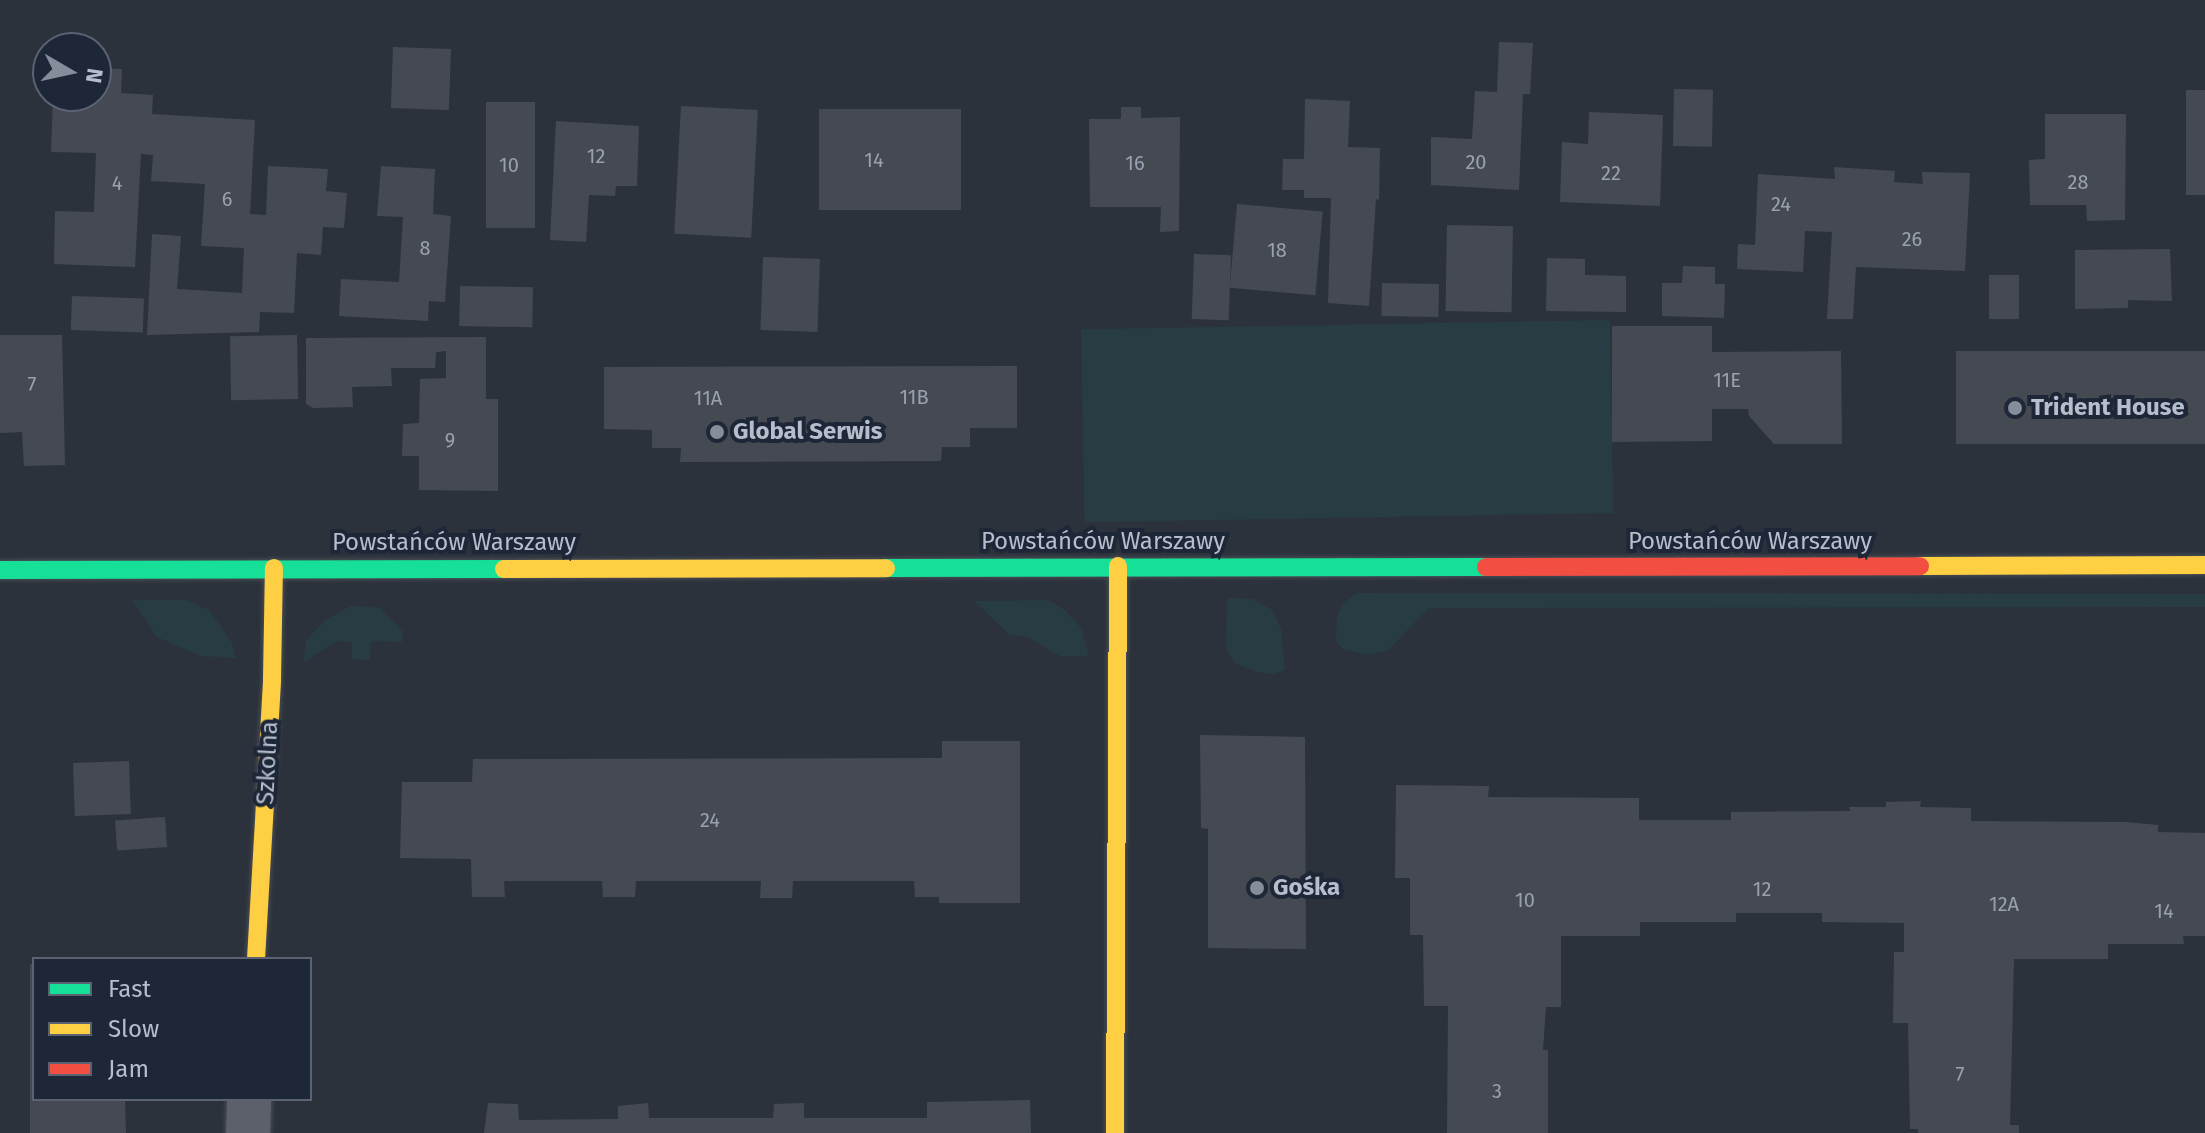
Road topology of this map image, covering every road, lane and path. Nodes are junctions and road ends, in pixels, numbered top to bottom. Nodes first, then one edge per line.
1 (2205, 565) edge
2 (1118, 566) junction
3 (274, 568) junction
4 (0, 570) edge
5 (256, 957) edge
6 (249, 1101) edge
7 (248, 1133) edge
8 (1115, 1133) edge

1 - 2 street, Powstańców Warszawy
2 - 3 street, Powstańców Warszawy
2 - 8 street
3 - 4 street, Powstańców Warszawy
3 - 5 street, Szkolna
6 - 7 street

